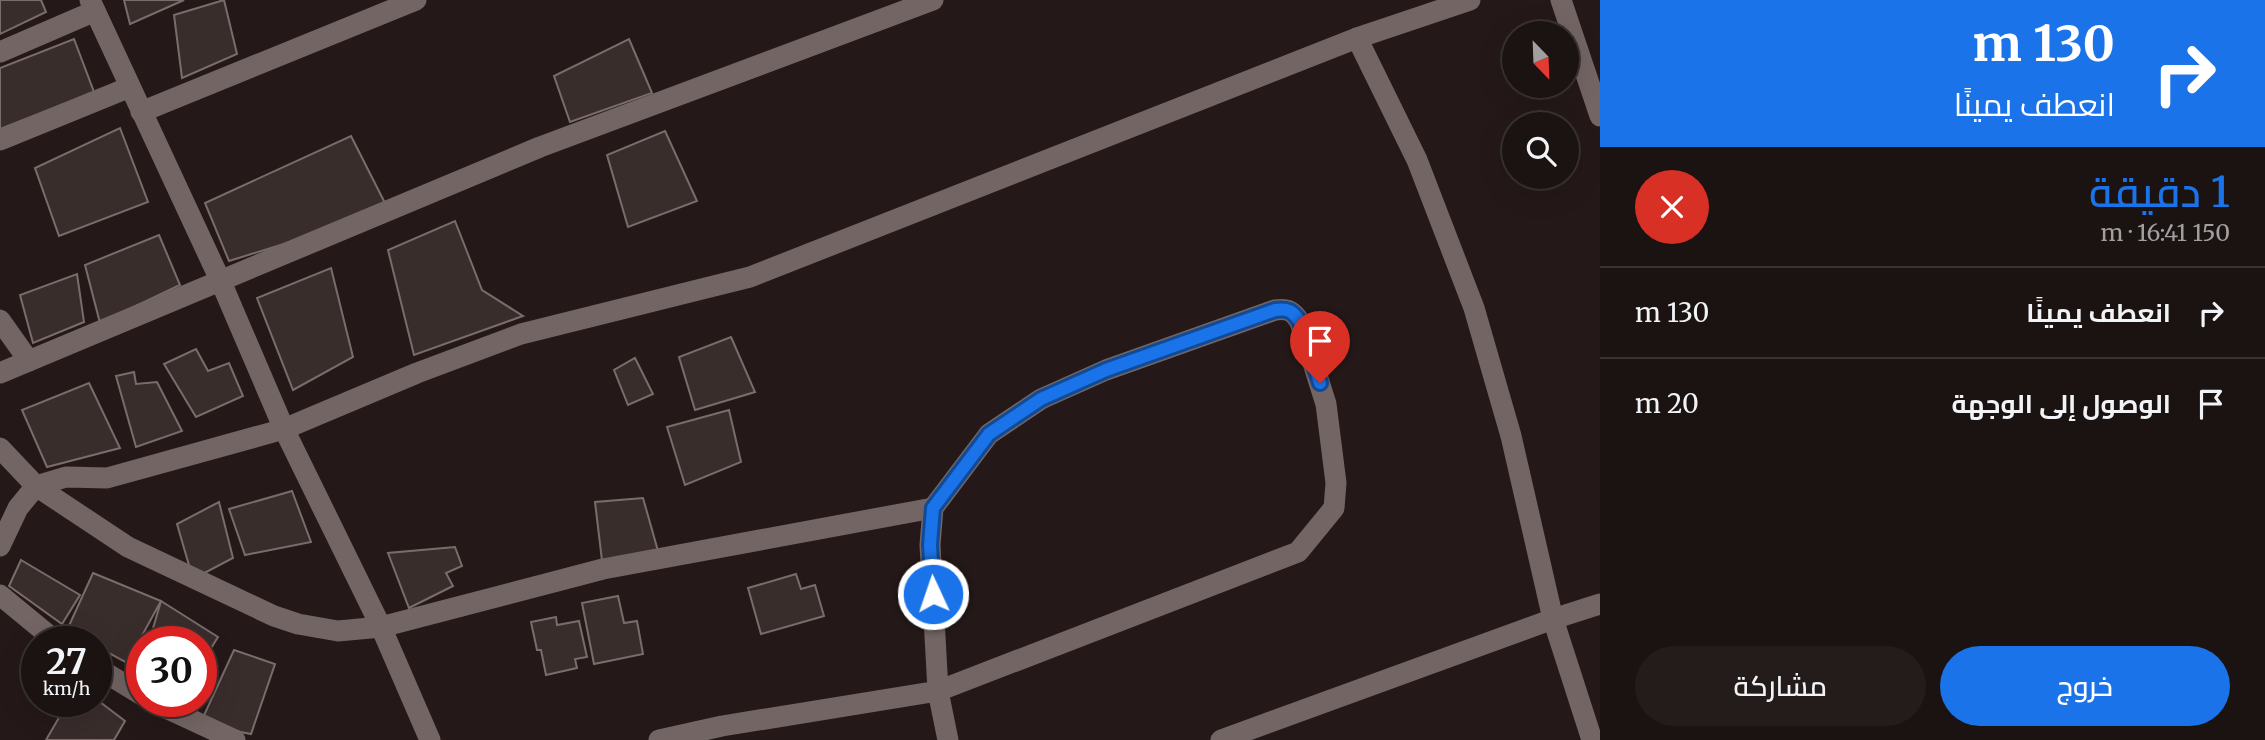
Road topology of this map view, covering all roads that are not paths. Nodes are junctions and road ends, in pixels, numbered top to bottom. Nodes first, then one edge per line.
1 (416, 0) edge
2 (933, 0) edge
3 (1470, 0) edge
4 (1561, 0) edge
5 (93, 5) edge
6 (1357, 38) junction
7 (0, 52) edge
8 (130, 86) junction
9 (141, 112) junction
10 (1600, 116) edge
11 (0, 140) edge
12 (221, 282) junction
13 (0, 320) edge
14 (29, 360) junction
15 (0, 373) edge
16 (284, 429) junction
17 (0, 447) edge
18 (36, 486) junction
19 (933, 508) junction
20 (0, 546) edge
21 (0, 595) edge
22 (1600, 604) edge
23 (1553, 619) junction
24 (38, 626) edge
25 (381, 627) junction
26 (937, 691) junction
27 (186, 717) edge
28 (236, 740) edge
29 (430, 740) edge
30 (659, 740) edge
31 (948, 740) edge
32 (1221, 740) edge
33 (1592, 740) edge

1 - 9 street
2 - 12 street
3 - 6 street
4 - 10 street
5 - 7 street
5 - 8 street
6 - 16 street
6 - 23 street
8 - 9 street
8 - 11 street
9 - 12 street
12 - 14 street
12 - 16 street
13 - 14 street
14 - 15 street
16 - 18 street
16 - 25 street
17 - 18 street
18 - 20 street
18 - 25 street
19 - 25 street
19 - 26 street
19 - 26 street
21 - 24 street
22 - 23 street
23 - 32 street
23 - 33 street
25 - 29 street
26 - 30 street
26 - 31 street
27 - 28 street

